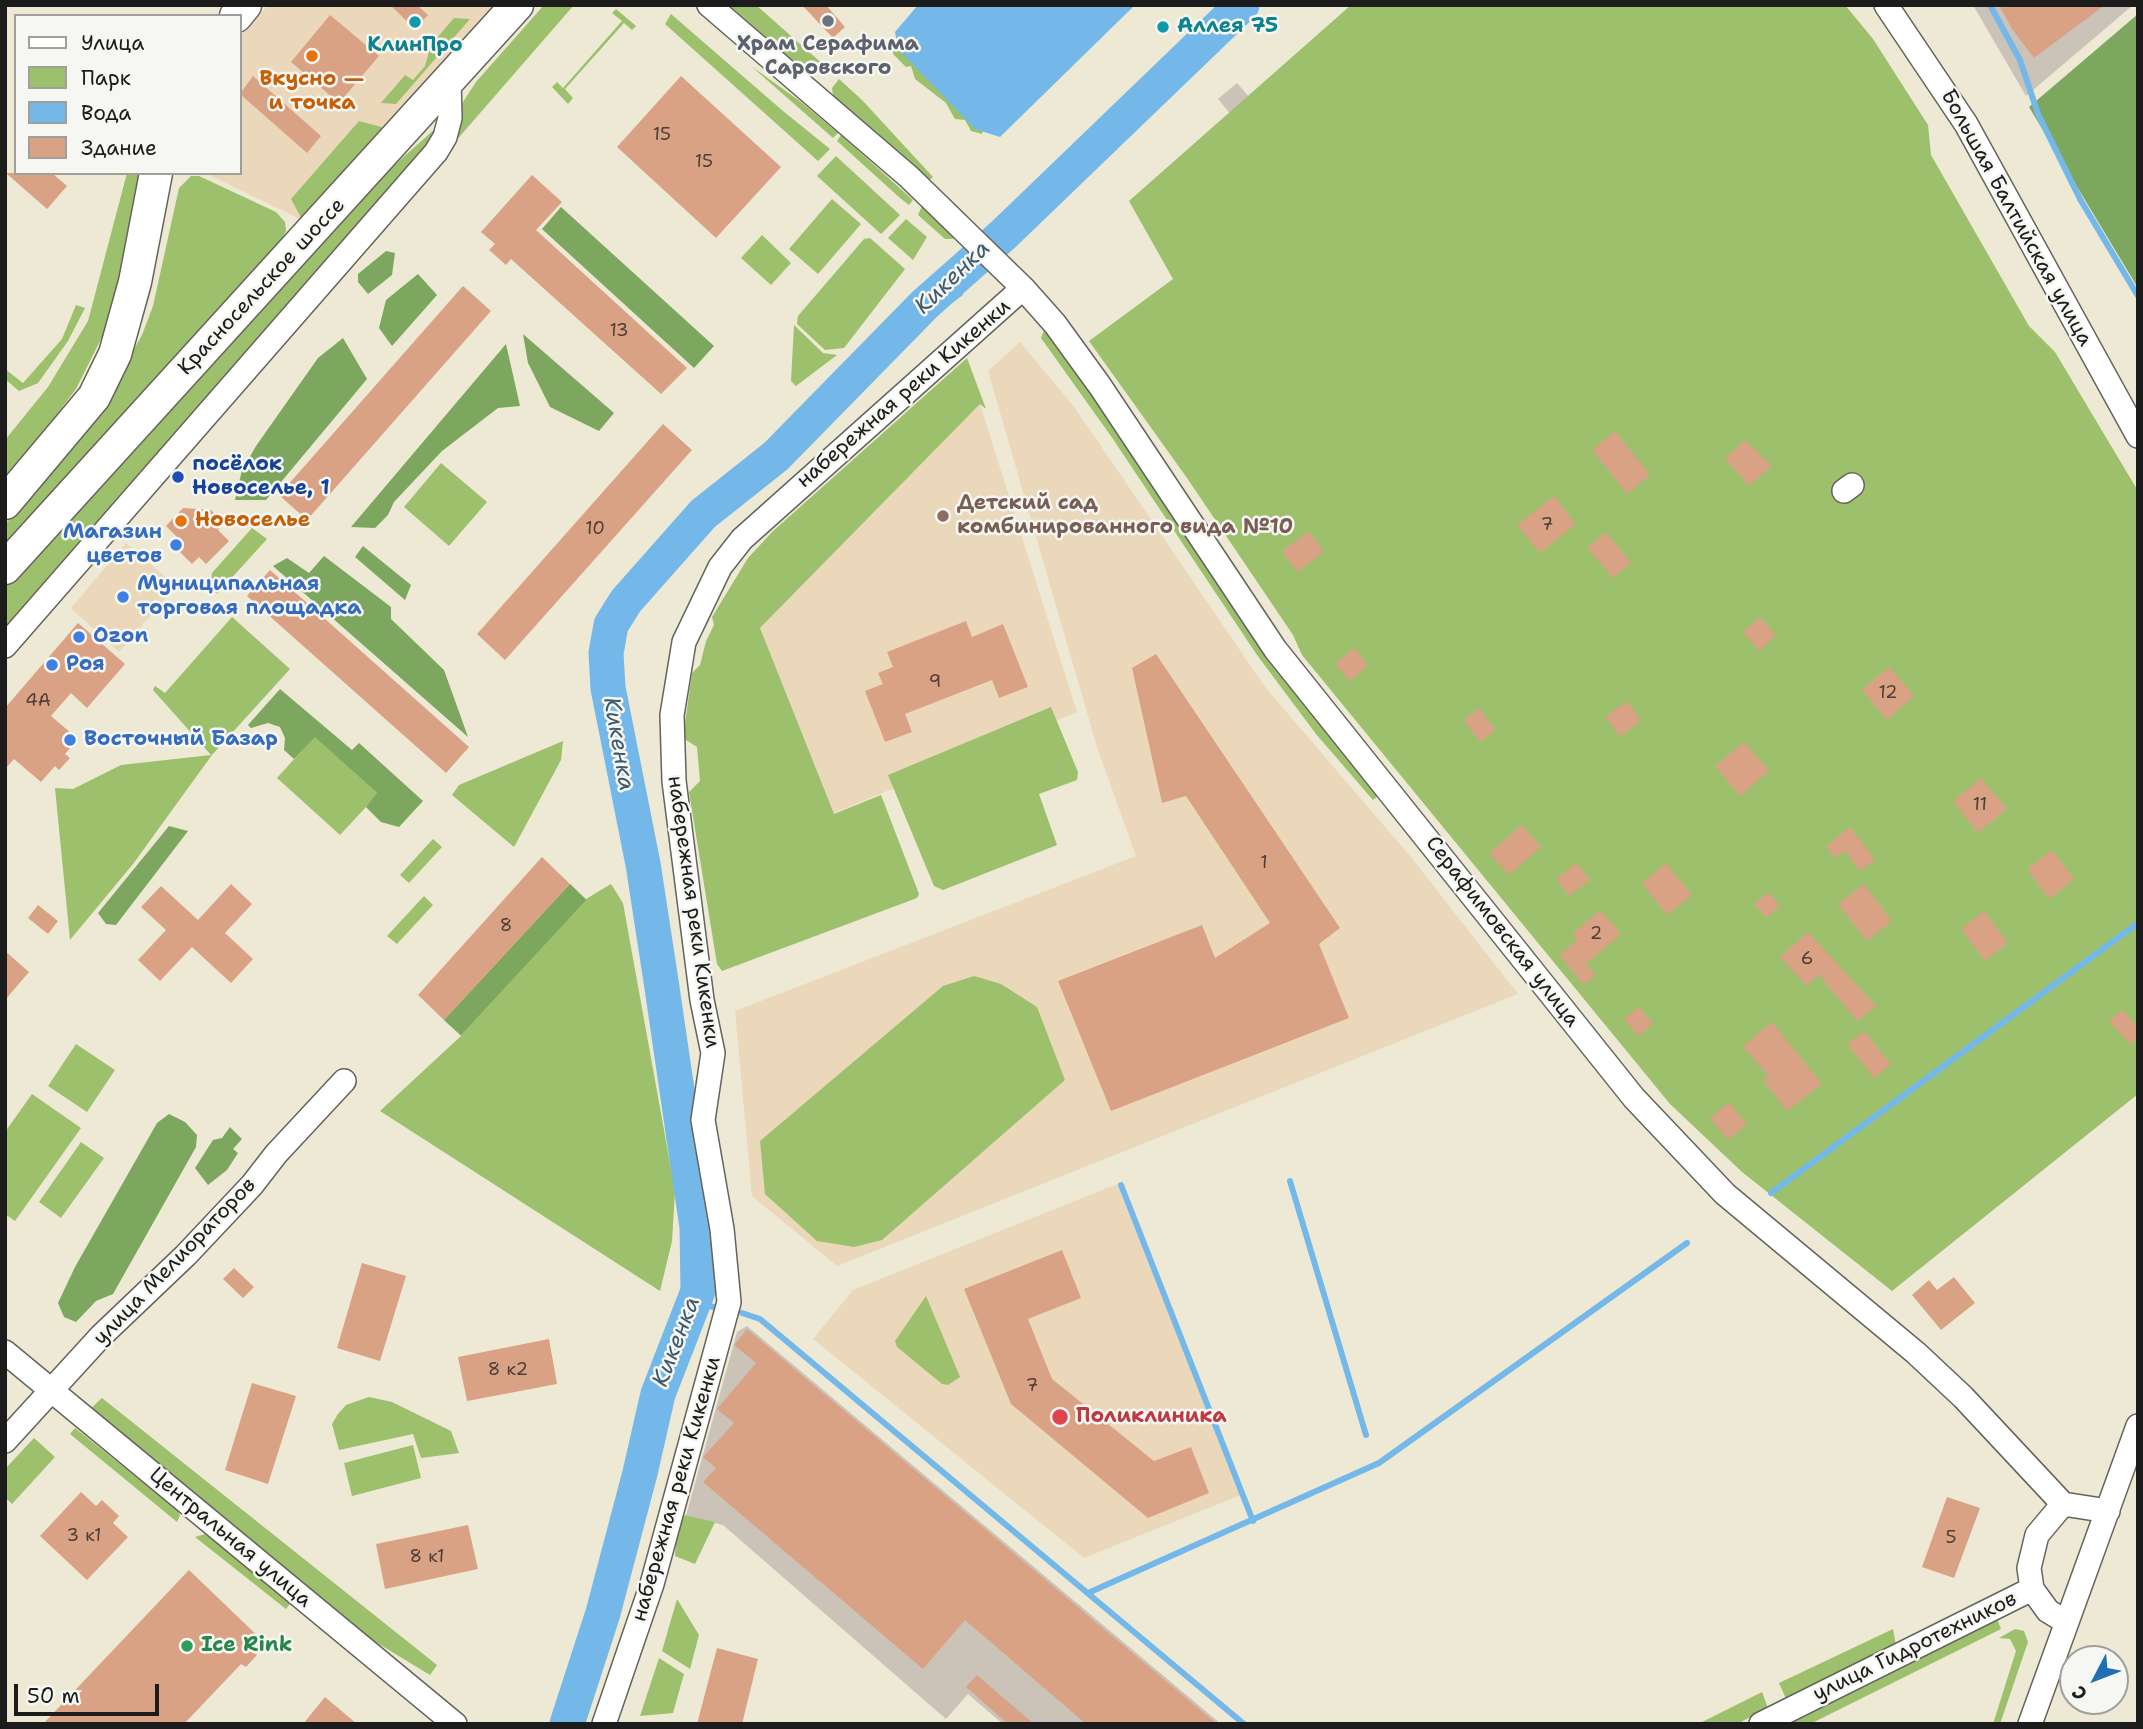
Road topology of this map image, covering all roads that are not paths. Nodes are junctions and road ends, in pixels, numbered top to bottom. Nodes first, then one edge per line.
1 (517, 5) edge
2 (709, 5) edge
3 (1886, 5) edge
4 (449, 82) junction
5 (156, 175) edge
6 (1023, 288) junction
7 (2138, 436) edge
8 (5, 503) edge
9 (5, 568) edge
10 (5, 646) edge
11 (344, 1081) dead end
12 (5, 1352) edge
13 (51, 1391) junction
14 (2138, 1426) edge
15 (5, 1441) edge
16 (2063, 1504) junction
17 (2108, 1511) junction
18 (2032, 1589) junction
19 (2066, 1622) junction
20 (455, 1724) edge
21 (604, 1724) edge
22 (1761, 1724) edge
23 (2030, 1724) edge

1 - 4 main road, Красносельское шоссе
2 - 6 street, набережная реки Кикенки
3 - 7 street, Большая Балтийская улица
4 - 9 main road, Красносельское шоссе
4 - 10 street
5 - 8 main road
6 - 16 street, Серафимовская улица
6 - 21 street, набережная реки Кикенки
11 - 13 street, улица Мелиораторов
12 - 13 street, Центральная улица
13 - 15 street, улица Мелиораторов
13 - 20 street, Центральная улица
14 - 17 street
16 - 17 street
16 - 18 street
17 - 19 street
18 - 19 street
18 - 22 street, улица Гидротехников
19 - 23 street

